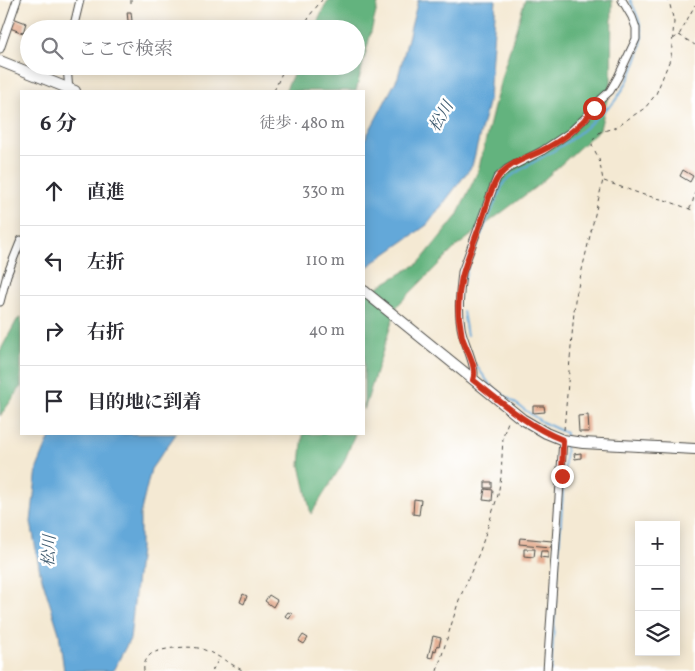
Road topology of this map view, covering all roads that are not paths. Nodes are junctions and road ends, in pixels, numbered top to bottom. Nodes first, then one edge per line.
1 (17, 0) edge
2 (80, 0) edge
3 (622, 0) edge
4 (75, 20) edge
5 (0, 49) edge
6 (0, 61) edge
7 (20, 69) edge
8 (34, 75) edge
9 (68, 75) edge
10 (71, 90) edge
11 (20, 242) edge
12 (365, 292) edge
13 (0, 302) edge
14 (473, 380) junction
15 (563, 440) junction
16 (695, 449) edge
17 (546, 671) edge

1 - 5 street
2 - 4 street
3 - 14 street
6 - 7 street
8 - 10 street
9 - 10 street
11 - 13 street
12 - 14 street
14 - 15 street
15 - 16 street
15 - 17 street

